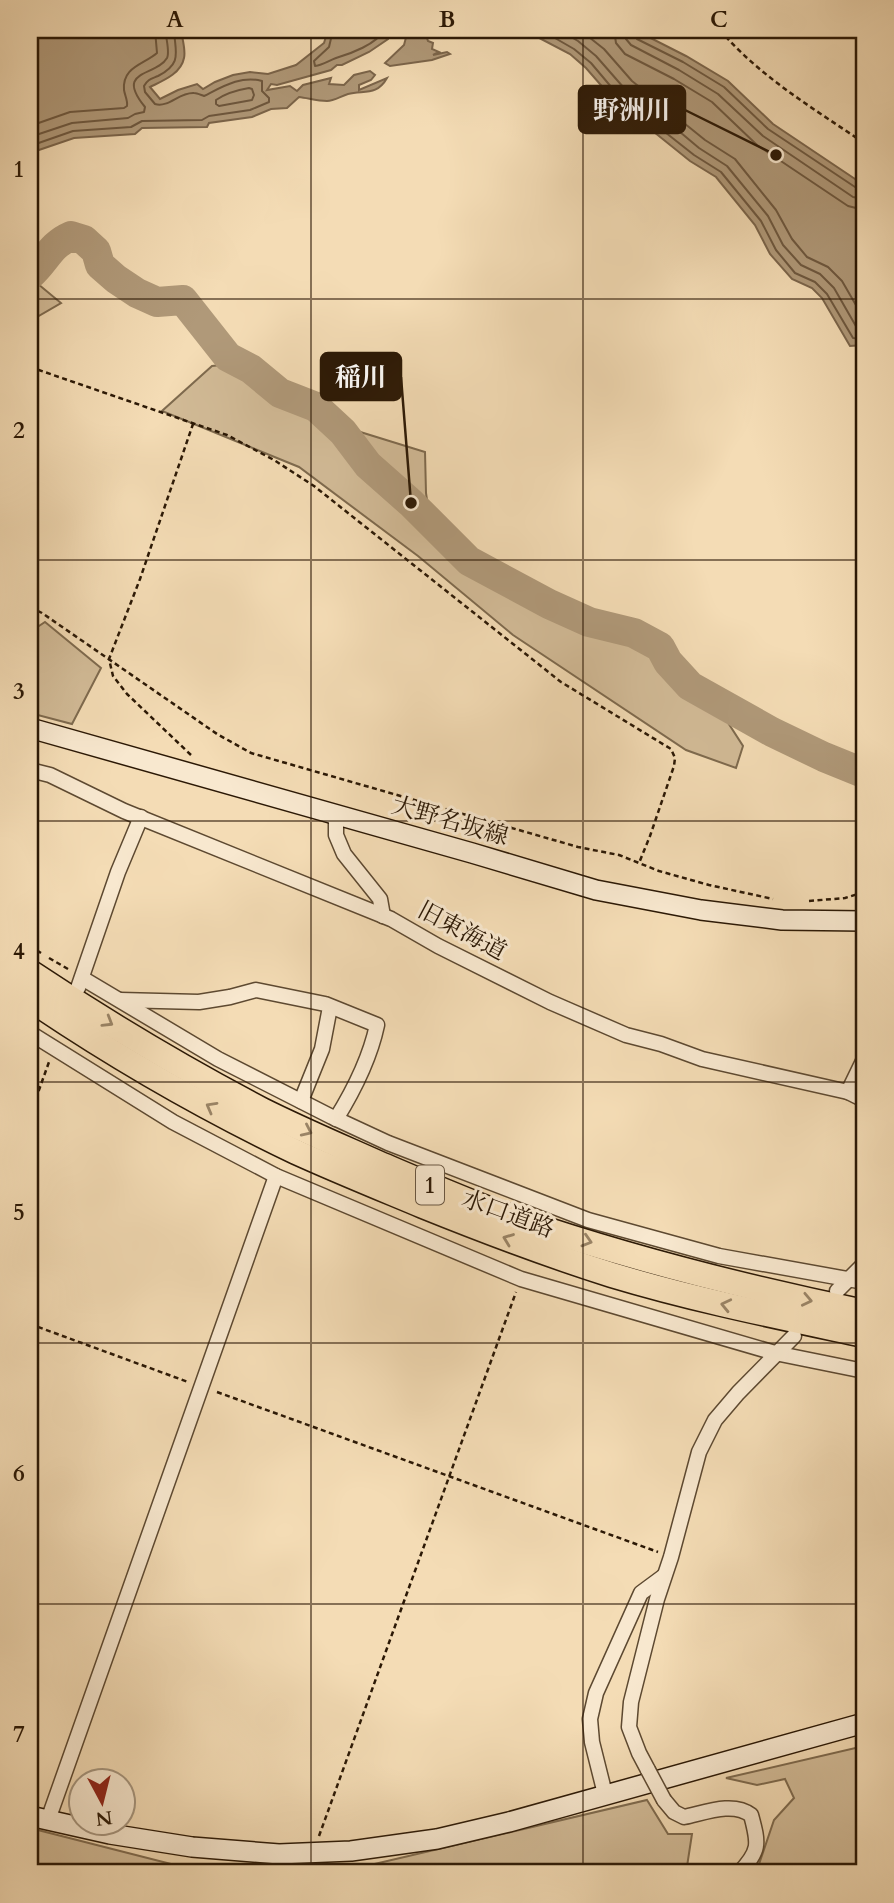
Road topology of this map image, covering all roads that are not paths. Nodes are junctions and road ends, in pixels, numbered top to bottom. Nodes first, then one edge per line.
1 (30, 728) edge
2 (30, 770) edge
3 (336, 815) junction
4 (141, 817) junction
5 (383, 916) junction
6 (864, 921) edge
7 (30, 972) edge
8 (30, 999) edge
9 (119, 1000) junction
10 (330, 1007) junction
11 (30, 1032) edge
12 (59, 1033) dead end
13 (54, 1048) junction
14 (864, 1059) edge
15 (848, 1092) junction
16 (864, 1100) edge
17 (301, 1101) junction
18 (336, 1119) junction
19 (276, 1175) junction
20 (864, 1264) edge
21 (849, 1279) junction
22 (864, 1282) edge
23 (837, 1290) dead end
24 (864, 1312) edge
25 (864, 1335) edge
26 (794, 1336) dead end
27 (775, 1353) junction
28 (864, 1371) edge
29 (664, 1576) junction
30 (864, 1724) edge
31 (605, 1794) junction
32 (39, 1818) edge
33 (739, 1873) edge

1 - 3 main road, 大野名坂線
2 - 4 street, 旧東海道
3 - 5 street
3 - 6 main road, 大野名坂線
4 - 5 street, 旧東海道
4 - 9 street
5 - 15 street, 旧東海道
7 -> 24 highway, 水口道路 / 1
25 -> 8 highway, 水口道路 / 1
9 - 10 street
9 - 17 street
10 - 17 street
10 - 18 street
11 - 13 street
12 - 13 street
13 - 19 street
14 - 15 street
15 - 16 street, 旧東海道
17 - 18 street
18 - 21 street
19 - 27 street
19 - 32 street
20 - 21 street
21 - 22 street
21 - 23 street
26 - 27 street
27 - 28 street
27 - 29 street
29 - 31 street
29 - 33 street, bridge
30 - 31 main road
31 - 32 main road

